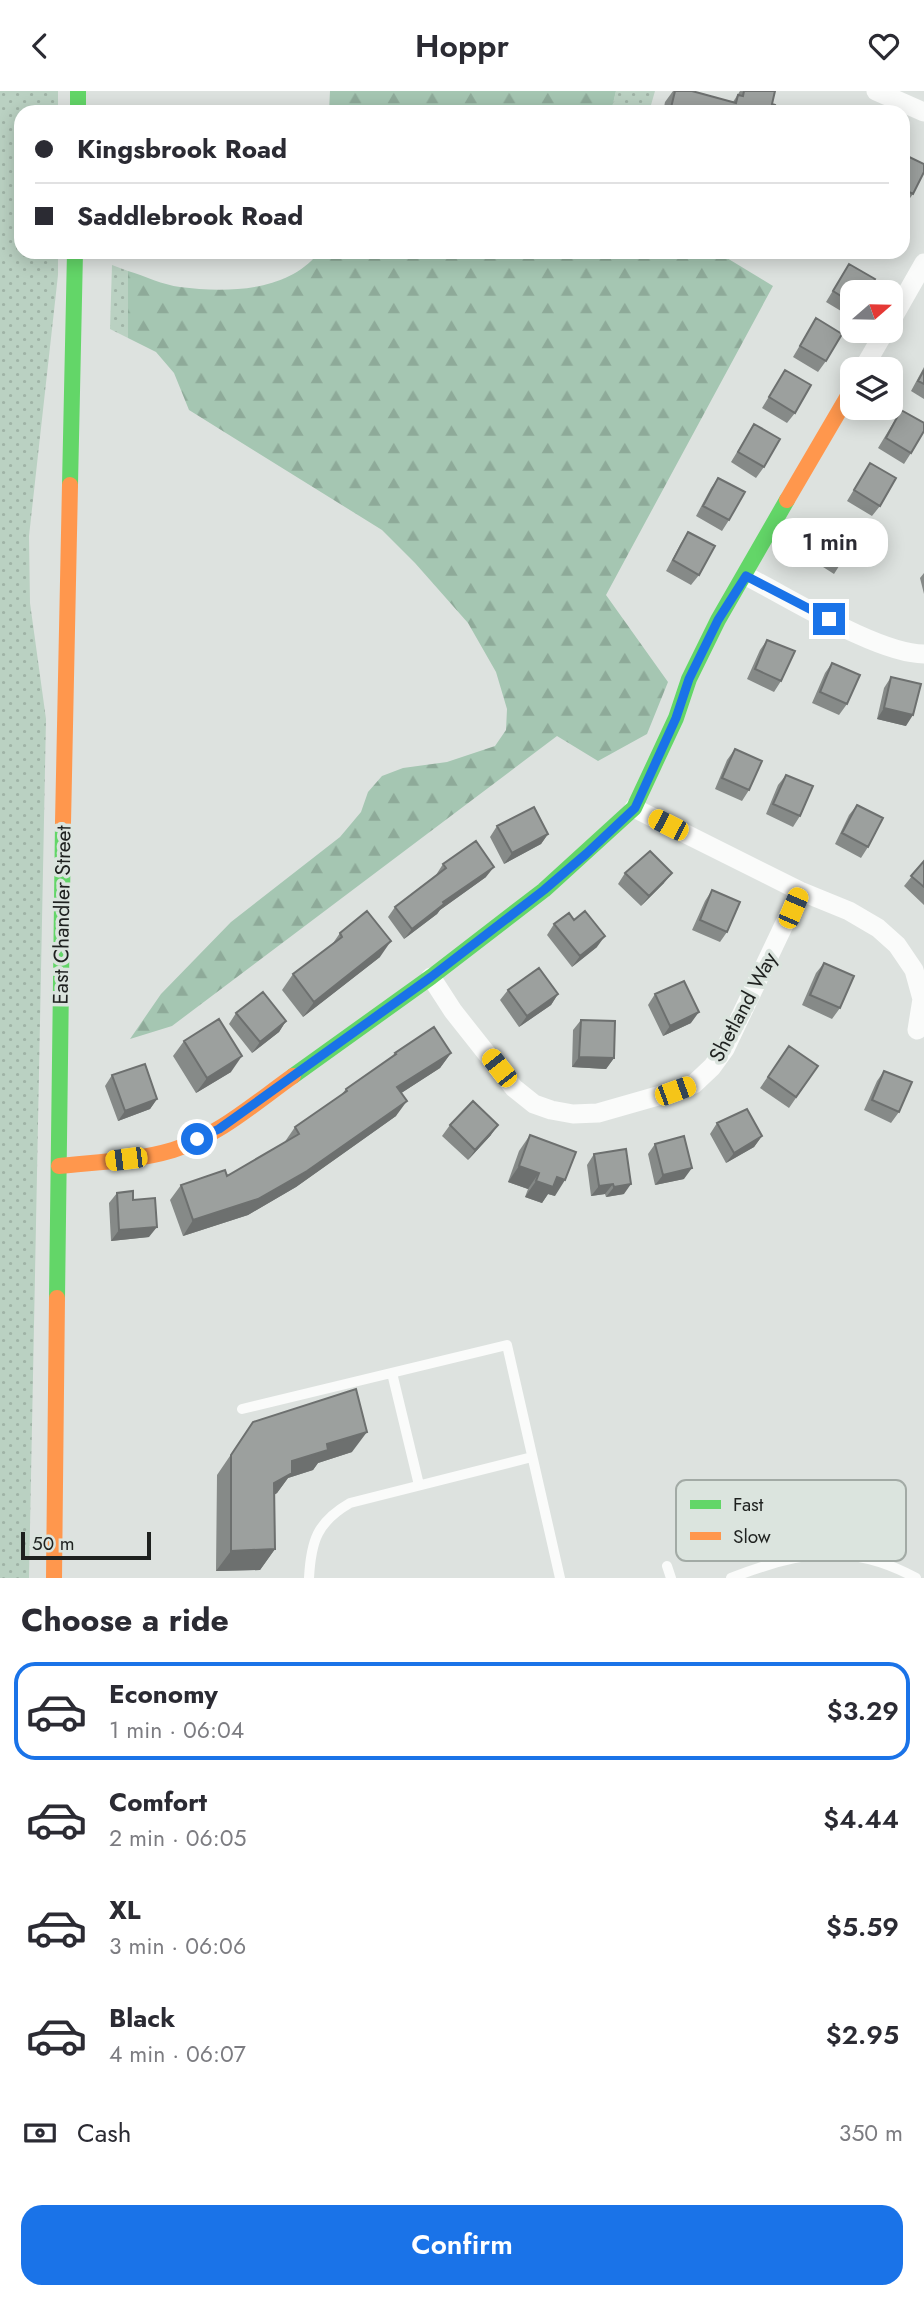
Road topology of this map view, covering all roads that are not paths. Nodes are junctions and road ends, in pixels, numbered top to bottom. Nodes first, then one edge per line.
1 (876, 91) edge
2 (910, 105) edge
3 (75, 259) edge
4 (924, 263) edge
5 (903, 300) edge
6 (840, 410) edge
7 (746, 576) junction
8 (924, 654) edge
9 (635, 808) junction
10 (800, 891) junction
11 (431, 977) junction
12 (916, 1030) dead end
13 (59, 1166) junction
14 (393, 1373) junction
15 (242, 1409) dead end
16 (533, 1457) junction
17 (418, 1485) junction
18 (779, 1561) edge
19 (870, 1561) edge
20 (667, 1566) dead end
21 (54, 1578) edge
22 (309, 1578) edge
23 (560, 1578) edge
24 (671, 1578) edge
25 (731, 1578) edge
26 (916, 1578) edge

1 - 2 street
3 - 13 street, East Chandler Street
4 - 5 street
6 - 7 street
7 - 8 street
7 - 9 street
9 - 10 street
9 - 11 street
10 - 11 street, Shetland Way
10 - 12 street
11 - 13 street
13 - 21 street, East Chandler Street
14 - 15 lane
14 - 16 lane
14 - 17 lane
16 - 17 lane
16 - 23 lane
17 - 22 lane
18 - 25 lane
19 - 26 lane
20 - 24 lane

